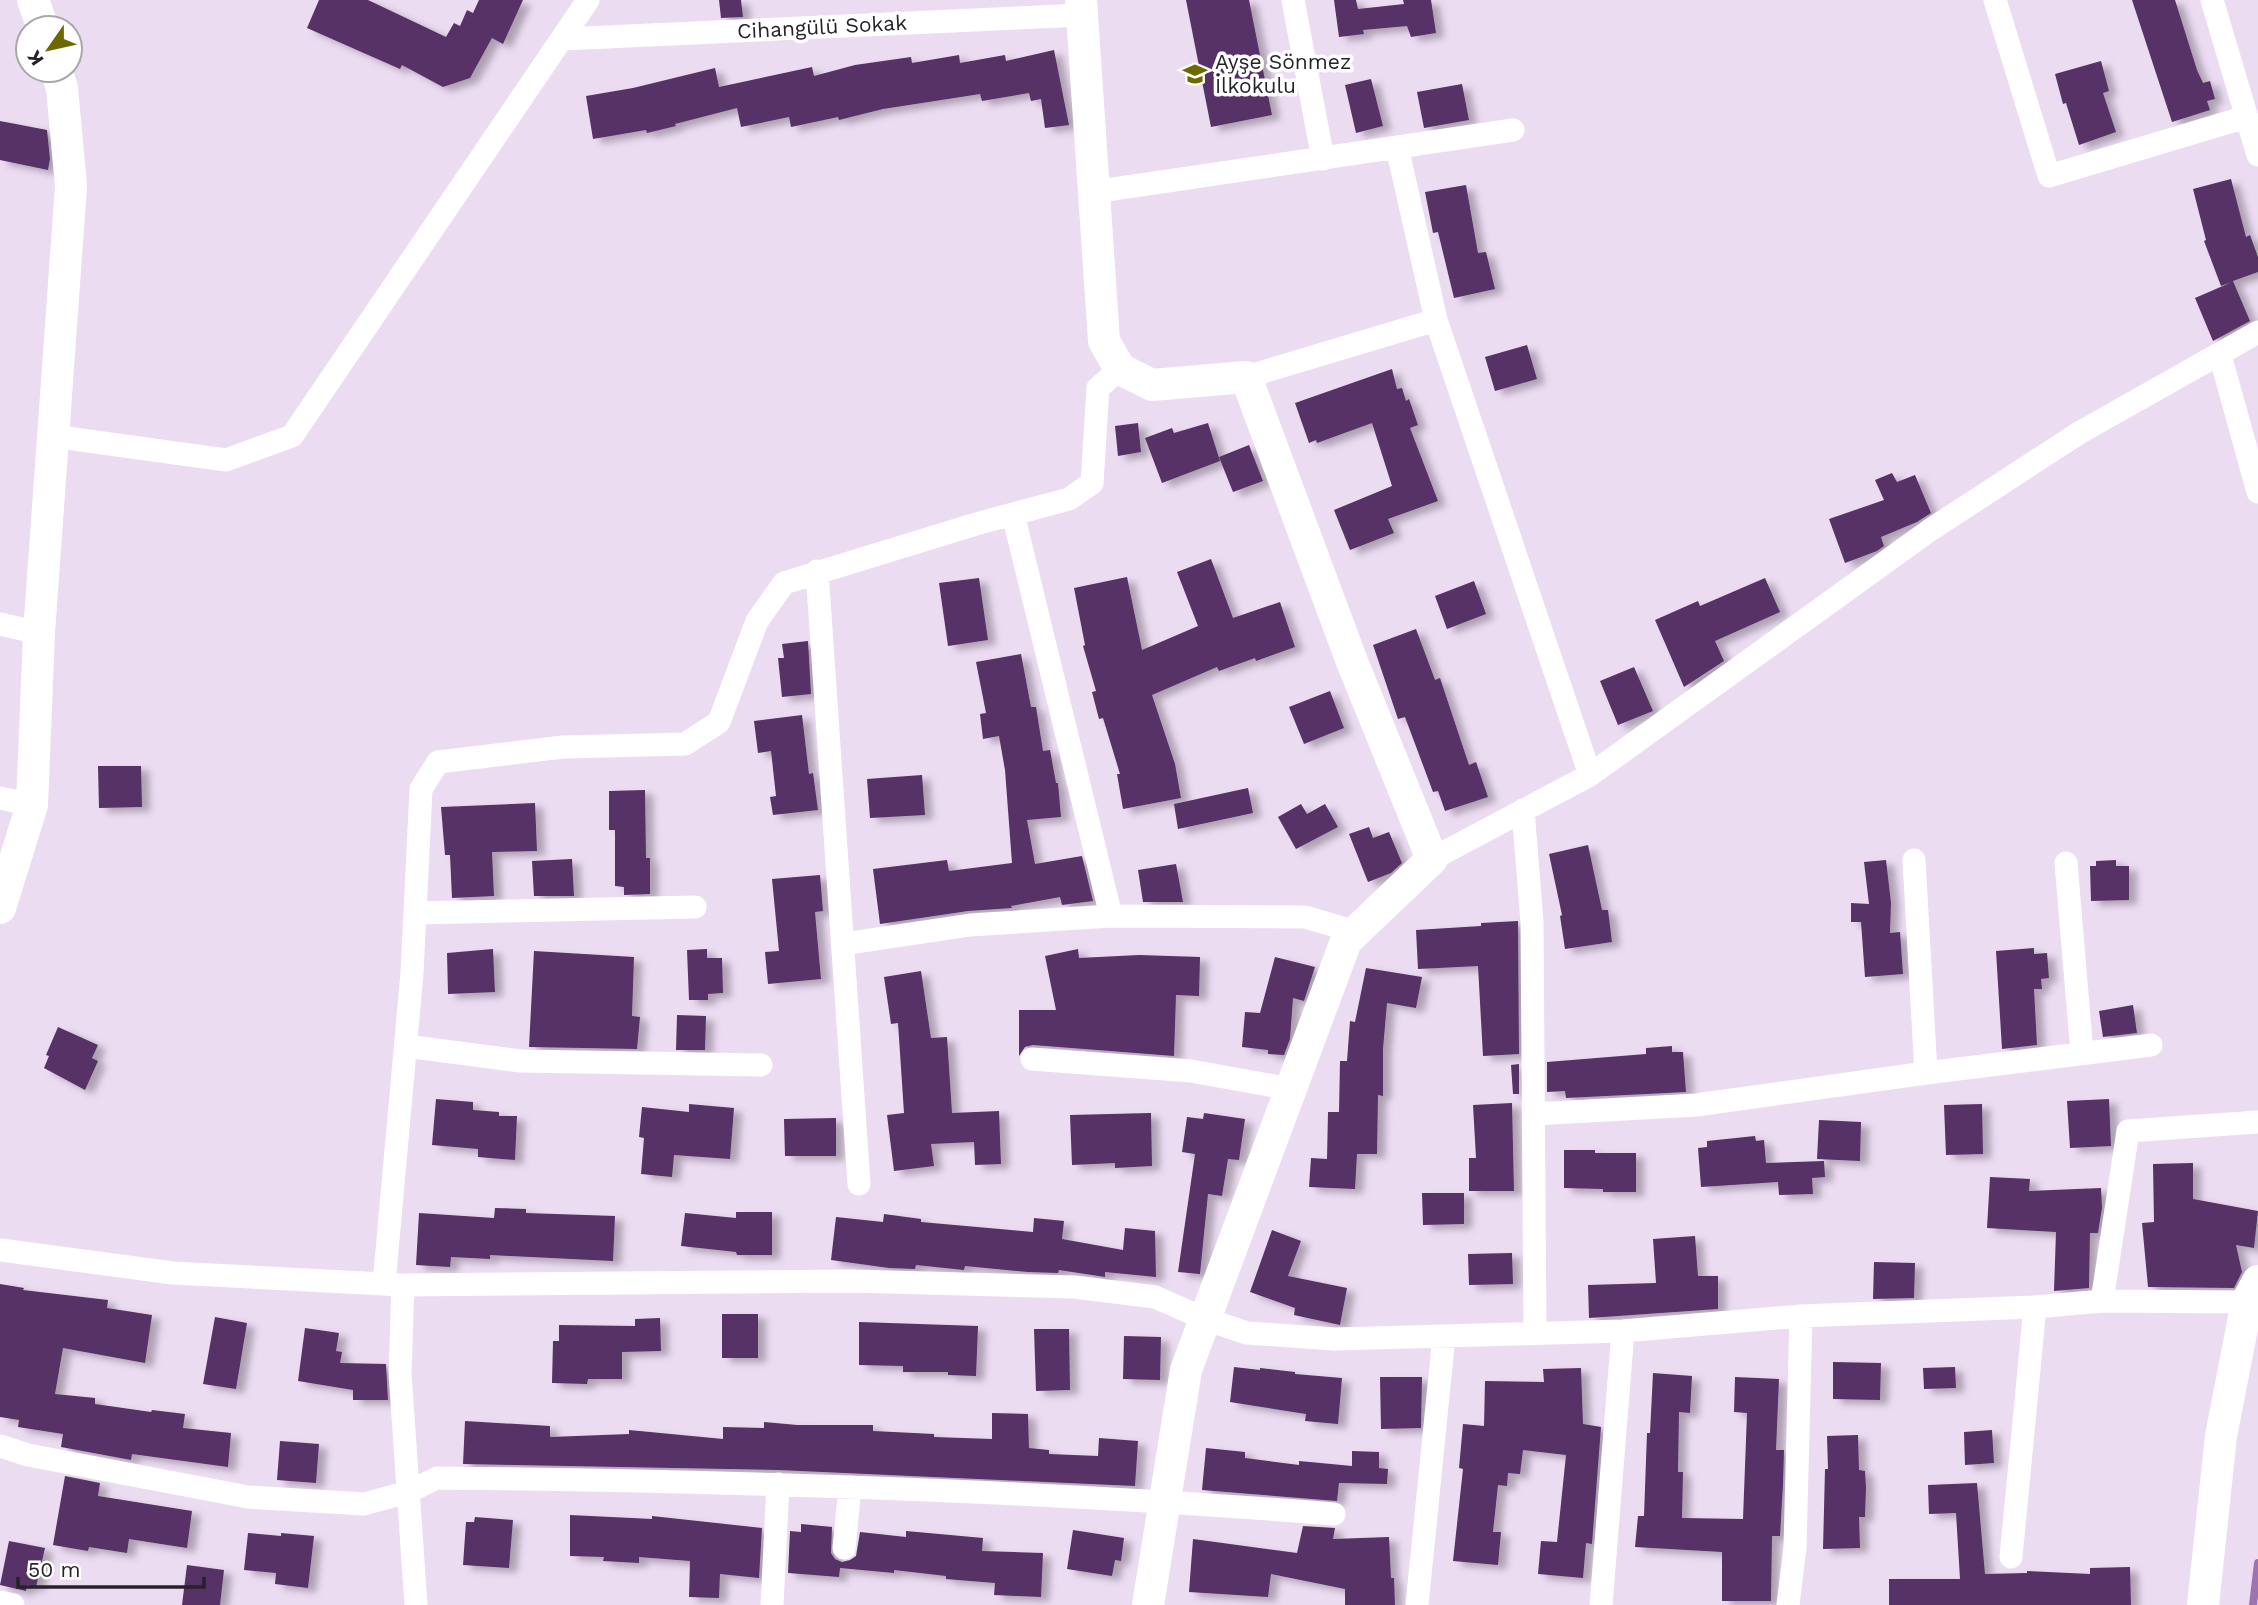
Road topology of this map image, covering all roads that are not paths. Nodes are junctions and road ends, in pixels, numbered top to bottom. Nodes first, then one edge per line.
1 (588, 0) edge
2 (1293, 0) edge
3 (1995, 0) edge
4 (2212, 0) edge
5 (1082, 7) edge
6 (563, 39) junction
7 (61, 84) edge
8 (2246, 117) junction
9 (1513, 130) dead end
10 (1397, 147) junction
11 (2258, 155) edge
12 (1323, 159) junction
13 (1093, 192) junction
14 (1436, 320) junction
15 (2258, 332) edge
16 (2220, 355) junction
17 (1120, 369) junction
18 (1246, 377) junction
19 (52, 436) junction
20 (2258, 492) edge
21 (1013, 514) junction
22 (817, 571) junction
23 (0, 624) edge
24 (38, 633) junction
25 (1590, 775) junction
26 (0, 798) edge
27 (32, 805) junction
28 (1523, 810) junction
29 (1432, 859) junction
30 (1913, 860) dead end
31 (2066, 863) dead end
32 (695, 907) dead end
33 (0, 908) edge
34 (415, 913) junction
35 (1111, 916) junction
36 (1356, 932) junction
37 (843, 944) junction
38 (2151, 1045) dead end
39 (406, 1046) junction
40 (2082, 1054) junction
41 (1032, 1059) dead end
42 (761, 1065) dead end
43 (1926, 1073) junction
44 (1290, 1089) junction
45 (1534, 1114) junction
46 (2258, 1122) edge
47 (859, 1184) dead end
48 (0, 1250) edge
49 (394, 1284) junction
50 (2254, 1296) edge
51 (2102, 1301) junction
52 (2035, 1307) junction
53 (1801, 1316) junction
54 (1205, 1319) junction
55 (1623, 1331) junction
56 (1535, 1333) junction
57 (1444, 1336) junction
58 (0, 1446) edge
59 (778, 1484) junction
60 (850, 1487) junction
61 (408, 1492) junction
62 (1165, 1500) junction
63 (1334, 1514) dead end
64 (844, 1548) dead end
65 (2011, 1557) dead end
66 (0, 1602) edge
67 (13, 1605) edge
68 (416, 1605) edge
69 (772, 1605) edge
70 (1148, 1605) edge
71 (1417, 1605) edge
72 (1601, 1605) edge
73 (1788, 1605) edge
74 (2203, 1605) edge

1 - 6 street
2 - 12 street
3 - 8 street
4 - 8 street
5 - 6 street, Cihangülü Sokak
5 - 13 street
6 - 19 street
7 - 19 street
8 - 11 street
9 - 10 street
10 - 12 street
10 - 14 street
12 - 13 street
13 - 17 street
14 - 18 street
14 - 25 street
15 - 16 street
16 - 20 street
16 - 25 street
17 - 18 street
17 - 21 street
18 - 29 street
19 - 24 street
21 - 22 street
21 - 35 street
22 - 34 street
22 - 37 street
23 - 24 street
24 - 27 street
25 - 28 street
26 - 27 street
27 - 33 street
28 - 29 street
28 - 45 street
29 - 36 street
30 - 43 street
31 - 40 street
32 - 34 street
34 - 39 street
35 - 36 street
35 - 37 street
36 - 44 street
37 - 47 street
38 - 40 street
39 - 42 street
39 - 49 street
40 - 43 street
41 - 44 street
43 - 45 street
44 - 54 street
45 - 56 street
46 - 51 street
48 - 49 street
49 - 54 street
49 - 61 street
50 - 51 street
50 - 74 street
51 - 52 street
52 - 53 street
52 - 65 street
53 - 55 street
53 - 73 street
54 - 57 street
54 - 62 street
55 - 56 street
55 - 72 street
56 - 57 street
57 - 71 street
58 - 61 street
59 - 60 street
59 - 61 street
59 - 69 street
60 - 62 street
60 - 64 street
61 - 68 street
62 - 63 street
62 - 70 street
66 - 67 street

